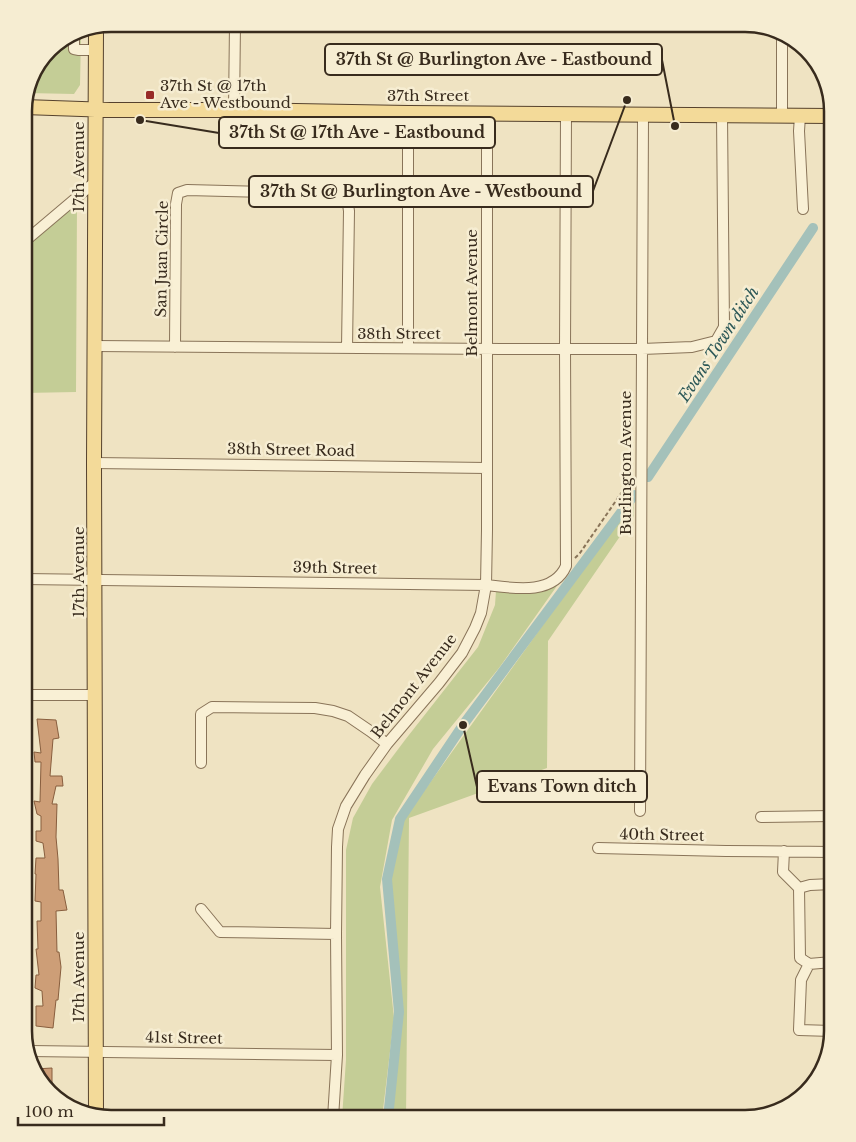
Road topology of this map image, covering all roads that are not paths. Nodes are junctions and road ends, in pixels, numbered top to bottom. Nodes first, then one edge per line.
1 (235, 32) edge
2 (96, 34) edge
3 (74, 42) edge
4 (782, 42) edge
5 (96, 50) junction
6 (33, 107) edge
7 (95, 109) junction
8 (234, 110) junction
9 (408, 113) junction
10 (487, 113) junction
11 (566, 114) junction
12 (643, 115) junction
13 (722, 115) junction
14 (782, 116) junction
15 (800, 116) junction
16 (824, 116) edge
17 (95, 182) junction
18 (803, 209) dead end
19 (33, 235) edge
20 (95, 346) junction
21 (175, 347) junction
22 (347, 348) junction
23 (408, 348) junction
24 (487, 349) junction
25 (565, 349) junction
26 (642, 349) junction
27 (94, 463) junction
28 (487, 468) junction
29 (32, 579) edge
30 (95, 580) junction
31 (486, 585) junction
32 (32, 696) edge
33 (95, 696) junction
34 (387, 744) junction
35 (201, 763) dead end
36 (640, 811) dead end
37 (824, 816) edge
38 (761, 817) dead end
39 (598, 848) dead end
40 (784, 851) junction
41 (824, 852) edge
42 (824, 884) edge
43 (799, 888) junction
44 (201, 909) dead end
45 (336, 934) junction
46 (824, 963) edge
47 (810, 964) junction
48 (824, 1031) edge
49 (35, 1051) edge
50 (96, 1052) junction
51 (338, 1055) junction
52 (96, 1108) edge
53 (334, 1110) edge

1 - 8 street
2 - 5 main road, 17th Avenue
3 - 5 street
4 - 14 street
5 - 7 main road, 17th Avenue
6 - 7 main road, 37th Street
7 - 8 main road, 37th Street
7 - 17 main road, 17th Avenue
8 - 9 main road, 37th Street
9 - 10 main road, 37th Street
9 - 23 street
10 - 11 main road, 37th Street
10 - 24 street, Belmont Avenue
11 - 12 main road, 37th Street
11 - 25 street
12 - 13 main road, 37th Street
12 - 26 street, Burlington Avenue
13 - 14 main road, 37th Street
13 - 26 street, 38th Street
14 - 15 main road, 37th Street
15 - 16 main road, 37th Street
15 - 18 street
17 - 19 street
17 - 20 main road, 17th Avenue
20 - 21 street, 38th Street
20 - 27 main road, 17th Avenue
21 - 22 street, 38th Street
21 - 22 street, San Juan Circle
22 - 23 street, 38th Street
23 - 24 street, 38th Street
24 - 25 street, 38th Street
24 - 28 street, Belmont Avenue
25 - 26 street, 38th Street
25 - 31 street, 39th Street
26 - 36 street, Burlington Avenue
27 - 28 street, 38th Street Road
27 - 30 main road, 17th Avenue
28 - 31 street, Belmont Avenue
29 - 30 street, 39th Street
30 - 31 street, 39th Street
30 - 33 main road, 17th Avenue
31 - 34 street, Belmont Avenue
32 - 33 street
33 - 50 main road, 17th Avenue
34 - 35 street
34 - 45 street, Belmont Avenue
37 - 38 street
39 - 40 street, 40th Street
40 - 41 street, 40th Street
40 - 43 street
42 - 43 street
43 - 47 street
44 - 45 street
45 - 51 street, Belmont Avenue
46 - 47 street
47 - 48 street
49 - 50 street, 41st Street
50 - 51 street, 41st Street
50 - 52 main road, 17th Avenue
51 - 53 street, Belmont Avenue

